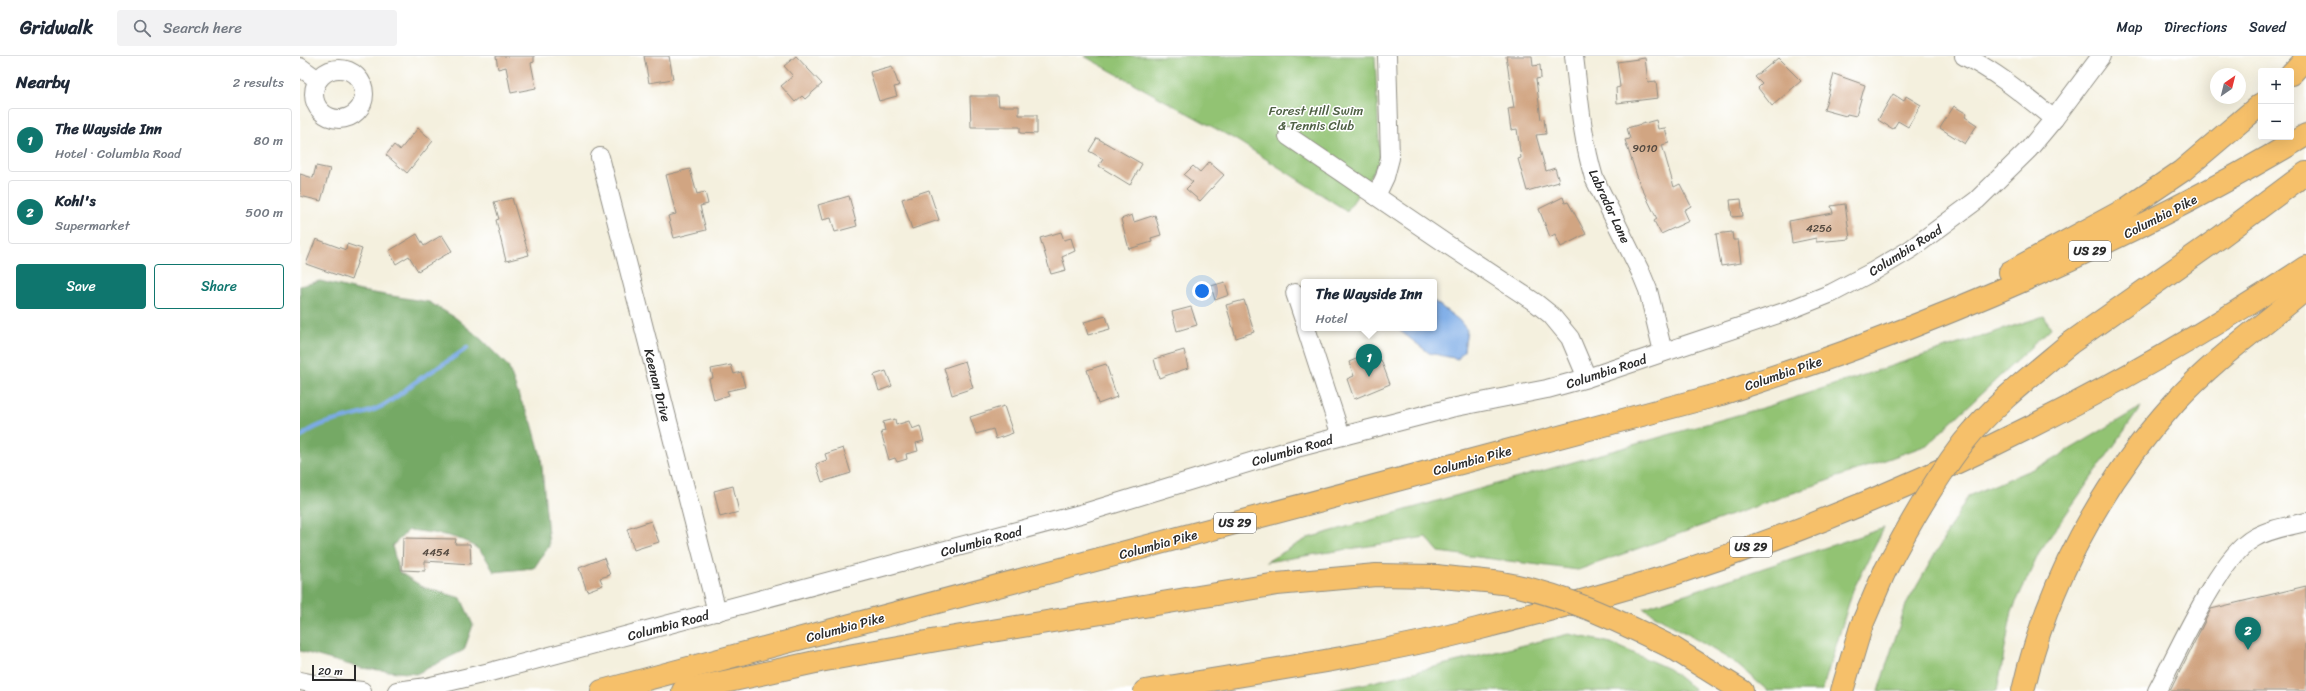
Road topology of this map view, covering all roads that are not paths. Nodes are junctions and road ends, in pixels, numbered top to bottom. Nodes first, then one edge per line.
1 (1387, 56) edge
2 (1574, 56) edge
3 (1964, 56) edge
4 (2101, 56) edge
5 (2306, 58) edge
6 (300, 68) edge
7 (2294, 71) edge
8 (318, 80) dead end
9 (2258, 107) edge
10 (2054, 120) junction
11 (2306, 135) edge
12 (1288, 136) dead end
13 (600, 157) dead end
14 (2306, 173) edge
15 (1376, 196) junction
16 (2306, 267) edge
17 (2306, 289) edge
18 (1295, 293) dead end
19 (1301, 311) edge
20 (1307, 331) edge
21 (1864, 345) junction
22 (1663, 352) junction
23 (1587, 378) junction
24 (1341, 436) junction
25 (2306, 522) edge
26 (717, 612) junction
27 (300, 681) edge
28 (362, 691) edge
29 (397, 691) edge
30 (602, 691) edge
31 (683, 691) edge
32 (1145, 691) edge
33 (1742, 691) edge
34 (1842, 691) edge
35 (2023, 691) edge
36 (2157, 691) edge

1 - 15 street
2 - 22 street, Labrador Lane
3 - 10 street
4 - 10 street, Columbia Road
5 - 7 highway
6 - 8 street
9 - 21 highway
10 - 22 street, Columbia Road
11 - 21 highway, Columbia Pike / US 29
12 - 15 street
13 - 26 street, Keenan Drive
14 - 34 highway, bridge
15 - 23 street
16 - 32 highway, US 29
17 - 35 highway
18 - 19 street
20 - 24 street
21 - 30 highway, Columbia Pike / US 29
22 - 23 street, Columbia Road
23 - 24 street, Columbia Road
24 - 26 street, Columbia Road
25 - 36 street
26 - 29 street, Columbia Road
27 - 28 street
31 - 33 highway, bridge

